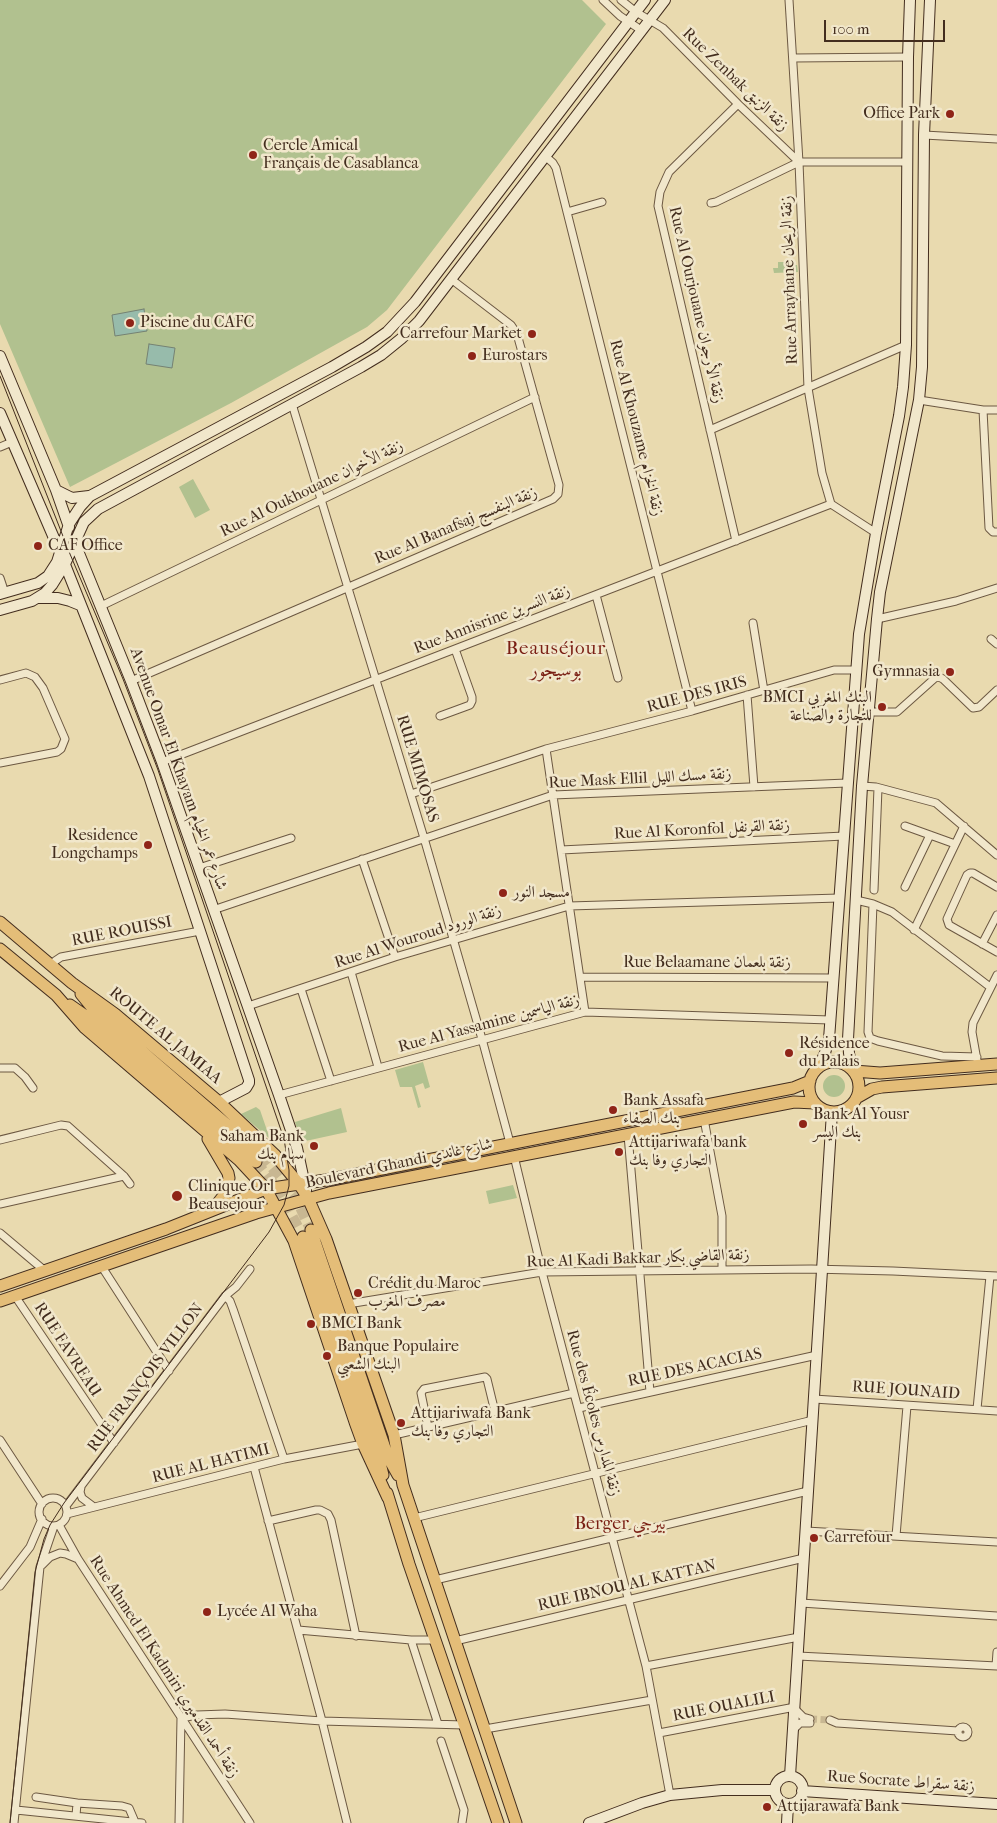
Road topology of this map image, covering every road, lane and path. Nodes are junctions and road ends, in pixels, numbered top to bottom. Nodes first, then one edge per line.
1 (603, 0) edge
2 (620, 0) edge
3 (645, 0) edge
4 (665, 0) edge
5 (789, 0) edge
6 (910, 0) edge
7 (930, 0) edge
8 (636, 12) junction
9 (649, 21) junction
10 (629, 22) junction
11 (642, 30) junction
12 (908, 57) junction
13 (793, 58) junction
14 (738, 104) junction
15 (924, 135) junction
16 (997, 139) edge
17 (545, 156) junction
18 (800, 162) junction
19 (907, 162) junction
20 (602, 202) dead end
21 (711, 202) dead end
22 (567, 212) junction
23 (451, 279) junction
24 (906, 345) junction
25 (0, 356) edge
26 (808, 388) junction
27 (535, 397) junction
28 (919, 400) junction
29 (292, 404) junction
30 (983, 410) junction
31 (997, 410) edge
32 (0, 413) edge
33 (710, 430) junction
34 (12, 442) junction
35 (0, 447) edge
36 (56, 490) junction
37 (90, 496) junction
38 (322, 499) junction
39 (831, 504) junction
40 (69, 524) junction
41 (997, 532) edge
42 (876, 533) junction
43 (736, 541) junction
44 (74, 542) junction
45 (60, 552) junction
46 (65, 564) junction
47 (658, 571) junction
48 (0, 578) edge
49 (348, 587) junction
50 (997, 588) edge
51 (3, 594) edge
52 (596, 595) junction
53 (38, 598) junction
54 (80, 605) junction
55 (101, 606) junction
56 (0, 610) edge
57 (877, 619) junction
58 (753, 623) dead end
59 (454, 649) junction
60 (856, 670) junction
61 (618, 678) dead end
62 (0, 680) edge
63 (375, 680) junction
64 (131, 681) junction
65 (997, 690) edge
66 (764, 691) junction
67 (748, 695) junction
68 (692, 711) junction
69 (869, 712) junction
70 (440, 716) dead end
71 (546, 749) junction
72 (162, 762) junction
73 (0, 763) edge
74 (847, 783) junction
75 (862, 786) junction
76 (754, 787) junction
77 (878, 788) junction
78 (410, 794) junction
79 (553, 795) junction
80 (905, 826) dead end
81 (964, 826) junction
82 (930, 835) junction
83 (844, 836) junction
84 (291, 838) dead end
85 (424, 838) junction
86 (955, 844) junction
87 (561, 850) junction
88 (997, 855) edge
89 (362, 859) junction
90 (199, 868) junction
91 (904, 887) dead end
92 (997, 887) edge
93 (874, 890) dead end
94 (839, 898) junction
95 (856, 900) junction
96 (873, 904) junction
97 (570, 906) junction
98 (213, 910) junction
99 (997, 914) edge
100 (0, 922) edge
101 (914, 930) junction
102 (200, 931) junction
103 (452, 940) junction
104 (982, 944) junction
105 (0, 949) edge
106 (997, 952) edge
107 (396, 957) junction
108 (52, 966) junction
109 (351, 972) junction
110 (997, 975) edge
111 (580, 977) junction
112 (833, 978) junction
113 (72, 983) junction
114 (990, 987) junction
115 (301, 989) junction
116 (56, 995) junction
117 (248, 1006) junction
118 (585, 1012) junction
119 (830, 1020) junction
120 (482, 1039) junction
121 (978, 1061) junction
122 (997, 1064) edge
123 (378, 1067) junction
124 (0, 1068) edge
125 (818, 1068) junction
126 (853, 1070) junction
127 (997, 1078) edge
128 (331, 1081) junction
129 (810, 1081) junction
130 (33, 1088) dead end
131 (279, 1095) junction
132 (858, 1097) junction
133 (219, 1102) junction
134 (815, 1103) junction
135 (832, 1112) junction
136 (704, 1119) junction
137 (200, 1127) junction
138 (628, 1135) junction
139 (0, 1140) edge
140 (510, 1144) junction
141 (514, 1156) junction
142 (124, 1176) junction
143 (130, 1184) dead end
144 (302, 1184) junction
145 (266, 1189) junction
146 (308, 1198) junction
147 (0, 1204) edge
148 (277, 1206) junction
149 (214, 1209) junction
150 (0, 1233) edge
151 (102, 1267) junction
152 (250, 1269) dead end
153 (822, 1269) junction
154 (722, 1270) junction
155 (45, 1271) junction
156 (640, 1271) junction
157 (542, 1272) junction
158 (994, 1276) edge
159 (0, 1286) edge
160 (15, 1296) junction
161 (225, 1296) junction
162 (0, 1301) edge
163 (348, 1304) junction
164 (817, 1355) junction
165 (169, 1370) junction
166 (650, 1392) junction
167 (574, 1393) junction
168 (814, 1399) junction
169 (907, 1406) junction
170 (579, 1408) junction
171 (977, 1409) junction
172 (997, 1411) edge
173 (495, 1412) junction
174 (813, 1420) junction
175 (428, 1427) junction
176 (394, 1435) junction
177 (0, 1440) edge
178 (114, 1443) junction
179 (363, 1444) junction
180 (284, 1459) junction
181 (254, 1467) junction
182 (594, 1474) junction
183 (403, 1485) junction
184 (81, 1487) junction
185 (808, 1491) junction
186 (388, 1498) junction
187 (42, 1504) junction
188 (94, 1507) junction
189 (67, 1510) junction
190 (414, 1518) junction
191 (42, 1520) junction
192 (268, 1521) junction
193 (57, 1525) junction
194 (806, 1531) junction
195 (896, 1536) junction
196 (612, 1537) junction
197 (997, 1542) edge
198 (804, 1558) junction
199 (78, 1559) junction
200 (40, 1567) junction
201 (435, 1580) junction
202 (0, 1586) edge
203 (628, 1600) junction
204 (801, 1603) junction
205 (997, 1616) edge
206 (298, 1630) junction
207 (356, 1636) junction
208 (799, 1637) junction
209 (411, 1640) junction
210 (435, 1640) junction
211 (455, 1641) junction
212 (997, 1652) edge
213 (798, 1656) junction
214 (646, 1666) junction
215 (996, 1666) edge
216 (652, 1700) junction
217 (795, 1708) junction
218 (181, 1718) junction
219 (322, 1720) junction
220 (832, 1722) tunnel mouth
221 (438, 1724) junction
222 (464, 1725) junction
223 (485, 1729) junction
224 (793, 1730) junction
225 (958, 1731) dead end
226 (659, 1733) junction
227 (442, 1741) dead end
228 (790, 1776) junction
229 (775, 1790) junction
230 (802, 1791) junction
231 (670, 1794) junction
232 (36, 1797) dead end
233 (77, 1803) junction
234 (788, 1804) junction
235 (997, 1804) edge
236 (16, 1810) junction
237 (76, 1816) junction
238 (14, 1823) edge
239 (139, 1823) edge
240 (179, 1823) edge
241 (250, 1823) edge
242 (346, 1823) edge
243 (462, 1823) edge
244 (498, 1823) edge
245 (516, 1823) edge
246 (589, 1823) edge
247 (787, 1823) edge

1 - 10 street
2 - 8 street, Rue Zenbak زنقة الزنبق
3 - 8 main road
4 - 9 main road
5 - 13 street, Rue Arrayhane زنقة الريحان
6 - 12 main road
7 - 15 main road
8 - 9 street, Rue Zenbak زنقة الزنبق
8 - 10 main road
9 - 11 main road
9 - 14 street, Rue Zenbak زنقة الزنبق
10 - 11 street
10 - 37 main road
11 - 17 main road
12 - 13 street
12 - 19 main road
13 - 18 street, Rue Arrayhane زنقة الريحان
14 - 18 street, Rue Zenbak زنقة الزنبق
14 - 33 street, Rue Al Ourjouane زنقة الأرجوان
15 - 16 street
15 - 28 main road
17 - 22 street, Rue Al Khouzame زنقة الخزام
17 - 23 main road
18 - 19 street
18 - 21 street
18 - 26 street, Rue Arrayhane زنقة الريحان
19 - 24 main road
20 - 22 street
22 - 47 street, Rue Al Khouzame زنقة الخزام
23 - 27 street, Rue Al Banafsaj زنقة البنفسج
23 - 29 main road
24 - 26 street
24 - 42 main road
25 - 36 main road, Avenue Omar El Khayam شارع عمر الخيام
26 - 33 street
26 - 39 street, Rue Arrayhane زنقة الريحان
27 - 38 street, Rue Al Oukhouane زنقة الأخوان
27 - 49 street, Rue Al Banafsaj زنقة البنفسج
28 - 30 street
28 - 57 main road
29 - 38 street, RUE MIMOSAS
29 - 44 main road
30 - 31 street
30 - 41 street
32 - 34 main road, Avenue Omar El Khayam شارع عمر الخيام
33 - 43 street, Rue Al Ourjouane زنقة الأرجوان
34 - 35 street
34 - 45 main road, Avenue Omar El Khayam شارع عمر الخيام
36 - 37 main road
36 - 40 main road, Avenue Omar El Khayam شارع عمر الخيام
37 - 40 main road
38 - 49 street, RUE MIMOSAS
38 - 55 street, Rue Al Oukhouane زنقة الأخوان
39 - 42 street
39 - 43 street, Rue Annisrine زنقة النسرين
40 - 44 main road, Avenue Omar El Khayam شارع عمر الخيام
40 - 45 main road
42 - 60 main road
43 - 47 street, Rue Annisrine زنقة النسرين
44 - 46 main road
44 - 55 main road, Avenue Omar El Khayam شارع عمر الخيام
45 - 46 main road, Avenue Omar El Khayam شارع عمر الخيام
45 - 51 main road
46 - 53 main road
46 - 54 main road, Avenue Omar El Khayam شارع عمر الخيام
47 - 52 street, Rue Annisrine زنقة النسرين
47 - 68 street, Rue Al Khouzame زنقة الخزام
48 - 51 street
49 - 63 street, RUE MIMOSAS
49 - 64 street, Rue Al Banafsaj زنقة البنفسج
50 - 57 street
52 - 59 street, Rue Annisrine زنقة النسرين
52 - 61 street
53 - 54 main road
53 - 56 main road
54 - 102 main road, Avenue Omar El Khayam شارع عمر الخيام
55 - 64 main road, Avenue Omar El Khayam شارع عمر الخيام
57 - 69 main road
58 - 66 street
59 - 63 street, Rue Annisrine زنقة النسرين
59 - 70 street
60 - 66 street, RUE DES IRIS
60 - 74 main road
62 - 73 street
63 - 72 street, Rue Annisrine زنقة النسرين
63 - 78 street, RUE MIMOSAS
64 - 72 main road, Avenue Omar El Khayam شارع عمر الخيام
65 - 69 street
66 - 67 street, RUE DES IRIS
67 - 68 street, RUE DES IRIS
67 - 76 street
68 - 71 street, RUE DES IRIS
69 - 75 main road
71 - 78 street, RUE DES IRIS
71 - 79 street
72 - 90 main road, Avenue Omar El Khayam شارع عمر الخيام
74 - 76 street, Rue Mask Ellil زنقة مسك الليل
74 - 83 main road
75 - 77 street
75 - 95 main road
76 - 79 street, Rue Mask Ellil زنقة مسك الليل
77 - 81 street
77 - 93 street
78 - 85 street, RUE MIMOSAS
79 - 85 street, Rue Mask Ellil زنقة مسك الليل
79 - 87 street
80 - 82 street
81 - 86 street
81 - 88 street
82 - 86 street
82 - 91 street
83 - 87 street, Rue Al Koronfol زنقة القرنفل
83 - 94 main road
84 - 90 street
85 - 89 street, Rue Mask Ellil زنقة مسك الليل
85 - 103 street, RUE MIMOSAS
86 - 101 street
87 - 97 street
89 - 98 street, Rue Mask Ellil زنقة مسك الليل
89 - 107 street
90 - 98 main road, Avenue Omar El Khayam شارع عمر الخيام
92 - 104 street
94 - 97 street, Rue Al Wouroud زنقة الورود
94 - 112 main road
95 - 96 street
95 - 126 main road
96 - 101 street
96 - 121 street
97 - 103 street, Rue Al Wouroud زنقة الورود
97 - 111 street
98 - 117 main road, Avenue Omar El Khayam شارع عمر الخيام
99 - 104 street
100 - 108 main road, ROUTE AL JAMIAA
101 - 114 street
102 - 108 street, RUE ROUISSI
102 - 133 main road, Avenue Omar El Khayam شارع عمر الخيام
103 - 107 street, Rue Al Wouroud زنقة الورود
103 - 120 street, RUE MIMOSAS
104 - 106 street
105 - 116 main road
107 - 109 street, Rue Al Wouroud زنقة الورود
108 - 113 main road, ROUTE AL JAMIAA
109 - 115 street, Rue Al Wouroud زنقة الورود
109 - 123 street
110 - 114 street
111 - 112 street, Rue Belaamane زنقة بلعمان
111 - 118 street
112 - 119 main road
113 - 116 main road
113 - 133 main road, ROUTE AL JAMIAA
114 - 121 street
115 - 117 street, Rue Al Wouroud زنقة الورود
115 - 128 street
116 - 137 main road
117 - 131 main road, Avenue Omar El Khayam شارع عمر الخيام
118 - 119 street, Rue Al Yassamine زنقة الياسمين
118 - 120 street, Rue Al Yassamine زنقة الياسمين
119 - 125 main road
120 - 123 street, Rue Al Yassamine زنقة الياسمين
120 - 140 street, RUE MIMOSAS
121 - 122 main road
121 - 126 main road
123 - 128 street, Rue Al Yassamine زنقة الياسمين
124 - 130 street
125 - 126 main road
125 - 129 main road
126 - 132 main road
127 - 132 main road
128 - 131 street, Rue Al Yassamine زنقة الياسمين
129 - 134 main road
129 - 140 main road, Boulevard Ghandi شارع غاندي
131 - 144 main road, Avenue Omar El Khayam شارع عمر الخيام
132 - 135 main road
133 - 144 main road, ROUTE AL JAMIAA
134 - 135 main road
134 - 136 main road, Boulevard Ghandi شارع غاندي
135 - 153 main road
136 - 138 main road, Boulevard Ghandi شارع غاندي
136 - 154 street
137 - 145 main road
137 - 149 main road
138 - 141 main road, Boulevard Ghandi شارع غاندي
138 - 156 street
139 - 142 street
140 - 144 main road, Boulevard Ghandi شارع غاندي
141 - 146 main road, Boulevard Ghandi شارع غاندي
141 - 157 street, Rue des Écoles زنقة المدارس
142 - 143 street
142 - 147 street
144 - 145 main road, Boulevard Ghandi شارع غاندي
144 - 146 main road, ROUTE AL JAMIAA
145 - 148 main road
145 - 149 main road, Boulevard Ghandi شارع غاندي
146 - 148 main road, Boulevard Ghandi شارع غاندي
146 - 163 main road, ROUTE AL JAMIAA
148 - 151 main road, Boulevard Ghandi شارع غاندي
148 - 179 main road
149 - 155 main road, Boulevard Ghandi شارع غاندي
150 - 155 street
151 - 160 main road, Boulevard Ghandi شارع غاندي
151 - 165 street
152 - 161 street, RUE FRANÇOIS VILLON
153 - 154 street, Rue Al Kadi Bakkar زنقة القاضي بكار
153 - 158 street, Rue Al Kadi Bakkar زنقة القاضي بكار
153 - 164 main road
154 - 156 street, Rue Al Kadi Bakkar زنقة القاضي بكار
155 - 159 main road, Boulevard Ghandi شارع غاندي
156 - 157 street, Rue Al Kadi Bakkar زنقة القاضي بكار
156 - 166 street
157 - 163 street, Rue Al Kadi Bakkar زنقة القاضي بكار
157 - 167 street, Rue des Écoles زنقة المدارس
158 - 171 street
160 - 162 main road, Boulevard Ghandi شارع غاندي
160 - 178 street, RUE FAVREAU
161 - 165 street, RUE FRANÇOIS VILLON
161 - 180 street
163 - 176 main road, ROUTE AL JAMIAA
164 - 166 street, RUE DES ACACIAS
164 - 168 main road
165 - 178 street, RUE FRANÇOIS VILLON
166 - 170 street, RUE DES ACACIAS
167 - 170 street, Rue des Écoles زنقة المدارس
167 - 173 street
168 - 169 street, RUE JOUNAID
168 - 174 main road
169 - 171 street, RUE JOUNAID
169 - 195 street
170 - 182 street, Rue des Écoles زنقة المدارس
171 - 172 street, RUE JOUNAID
173 - 175 street
173 - 175 street
174 - 182 street
174 - 185 main road
175 - 176 street
176 - 183 main road, ROUTE AL JAMIAA
177 - 187 street
178 - 184 street, RUE FRANÇOIS VILLON
179 - 180 street, RUE AL HATIMI
179 - 186 main road
180 - 181 street, RUE AL HATIMI
181 - 188 street, RUE AL HATIMI
181 - 192 street
182 - 190 street
182 - 196 street, Rue des Écoles زنقة المدارس
183 - 186 main road
183 - 190 main road
184 - 188 street
184 - 189 street, RUE FRANÇOIS VILLON
185 - 194 main road
185 - 196 street
186 - 210 main road
187 - 189 street
187 - 191 street
188 - 189 street, RUE AL HATIMI
189 - 193 street
190 - 201 main road
191 - 193 street
191 - 202 street
192 - 206 street
192 - 207 street
193 - 199 street, Rue Ahmed El Kadmiri زنقة أحمد القدميري
193 - 200 street
194 - 195 street
194 - 198 main road
195 - 197 street
196 - 201 street
196 - 203 street, Rue des Écoles زنقة المدارس
198 - 203 street, RUE IBNOU AL KATTAN
198 - 204 main road
199 - 200 street
199 - 218 street, Rue Ahmed El Kadmiri زنقة أحمد القدميري
200 - 236 street
201 - 211 main road
203 - 211 street, RUE IBNOU AL KATTAN
203 - 214 street, Rue des Écoles زنقة المدارس
204 - 205 street
204 - 208 main road
206 - 207 street
206 - 219 street
207 - 209 street
208 - 213 main road
208 - 214 street
209 - 210 street
209 - 221 street
210 - 222 main road
211 - 223 main road
212 - 215 street
213 - 215 street
213 - 217 main road
214 - 216 street, Rue des Écoles زنقة المدارس
216 - 223 street
216 - 226 street, Rue des Écoles زنقة المدارس
217 - 224 main road
217 - 224 street
217 - 226 street, RUE OUALILI
218 - 219 street
218 - 240 street
218 - 241 street, Rue Ahmed El Kadmiri زنقة أحمد القدميري
219 - 221 street
219 - 242 street
220 - 225 street
221 - 222 street
222 - 244 main road
223 - 245 main road
224 - 228 main road
226 - 231 street, Rue des Écoles زنقة المدارس
227 - 243 street
228 - 229 main road
228 - 230 main road
229 - 231 main road
229 - 234 main road
230 - 234 main road
230 - 235 main road, Rue Socrate زنقة سقراط
231 - 246 main road
232 - 233 street
233 - 237 street
233 - 239 street
234 - 247 main road
236 - 237 street
236 - 238 street
237 - 239 street

